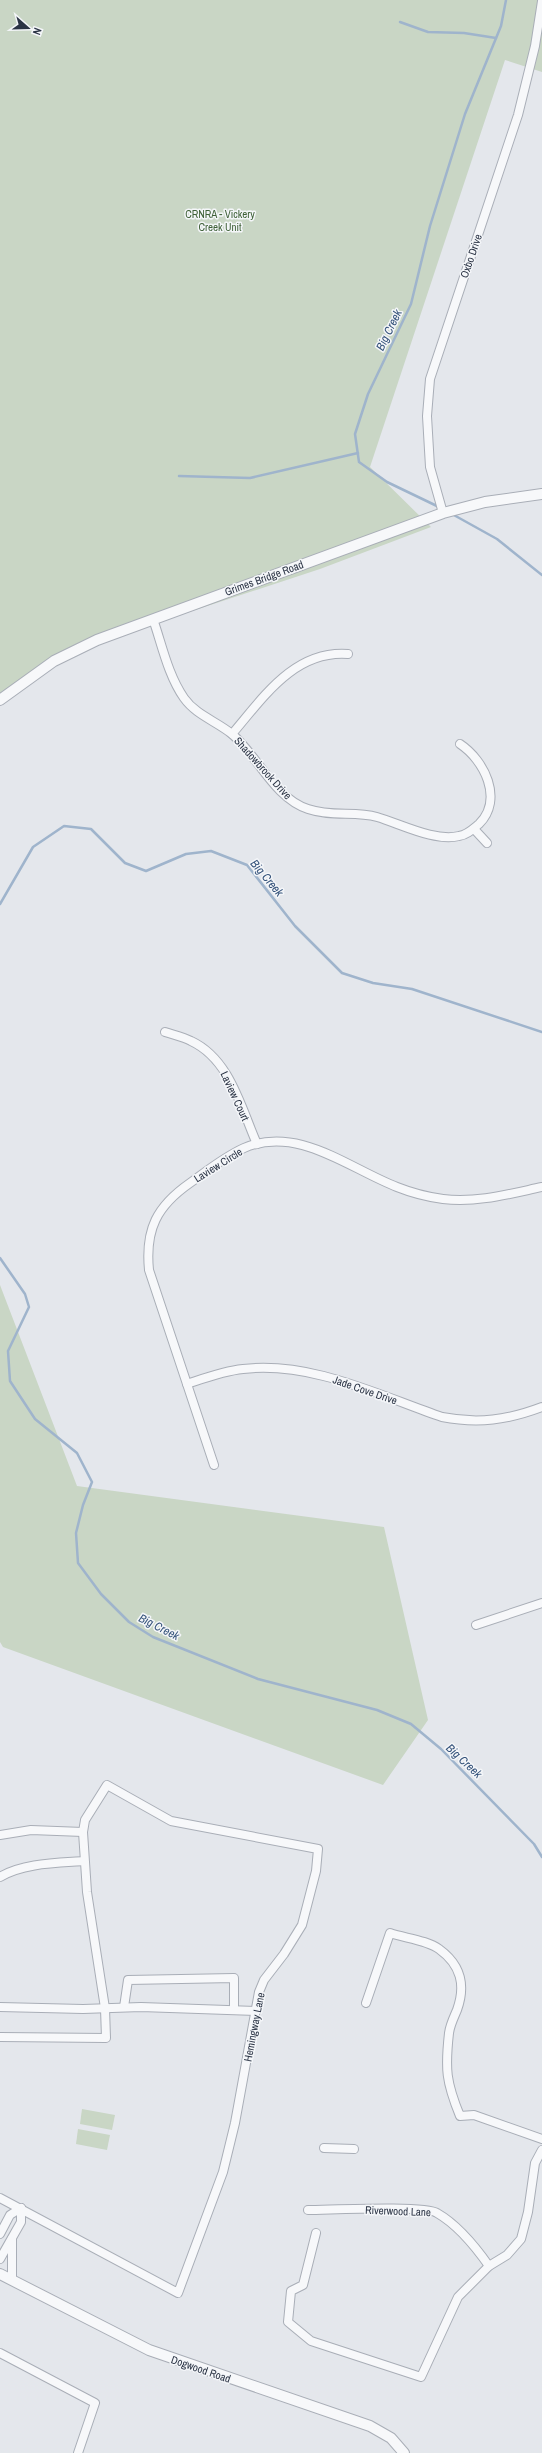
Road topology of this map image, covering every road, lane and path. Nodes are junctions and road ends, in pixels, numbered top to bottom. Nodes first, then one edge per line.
1 (542, 1) edge
2 (542, 494) edge
3 (444, 513) junction
4 (153, 619) junction
5 (348, 654) dead end
6 (0, 700) edge
7 (232, 734) junction
8 (460, 744) dead end
9 (474, 829) junction
10 (487, 843) dead end
11 (165, 1032) dead end
12 (257, 1144) junction
13 (542, 1187) edge
14 (187, 1384) junction
15 (542, 1407) edge
16 (214, 1465) dead end
17 (542, 1603) edge
18 (476, 1625) dead end
19 (83, 1832) junction
20 (0, 1835) edge
21 (84, 1861) junction
22 (0, 1877) edge
23 (366, 2003) dead end
24 (124, 2006) junction
25 (0, 2007) edge
26 (105, 2008) junction
27 (234, 2010) junction
28 (256, 2011) junction
29 (0, 2037) edge
30 (542, 2139) edge
31 (324, 2148) dead end
32 (354, 2149) dead end
33 (542, 2150) edge
34 (0, 2198) edge
35 (21, 2208) junction
36 (308, 2210) dead end
37 (0, 2233) edge
38 (316, 2233) dead end
39 (12, 2238) junction
40 (0, 2259) edge
41 (489, 2266) junction
42 (0, 2274) edge
43 (12, 2280) junction
44 (0, 2352) edge
45 (78, 2453) edge
46 (404, 2453) edge

1 - 3 street, Oxbo Drive
2 - 3 street, Grimes Bridge Road
3 - 4 street, Grimes Bridge Road
4 - 6 street, Grimes Bridge Road
4 - 7 street, Shadowbrook Drive
5 - 7 street
7 - 9 street, Shadowbrook Drive
8 - 9 street
9 - 10 street
11 - 12 street, Laview Court
12 - 13 street, Laview Circle
12 - 14 street, Laview Circle
14 - 15 street, Jade Cove Drive
14 - 16 street, Laview Circle
17 - 18 street
19 - 20 street
19 - 21 street, Hemingway Lane
19 - 28 street, Hemingway Lane
21 - 22 street
21 - 26 street, Hemingway Lane
23 - 30 street
24 - 26 street
24 - 27 street
24 - 27 street
25 - 26 street
26 - 29 street, Hemingway Lane
27 - 28 street
28 - 35 street, Hemingway Lane
31 - 32 street
33 - 41 street
34 - 35 street, Hemingway Lane
35 - 37 street
35 - 39 street
36 - 41 street, Riverwood Lane
38 - 41 street
39 - 40 street
39 - 43 street
42 - 43 street, Dogwood Road
43 - 46 street, Dogwood Road
44 - 45 street

